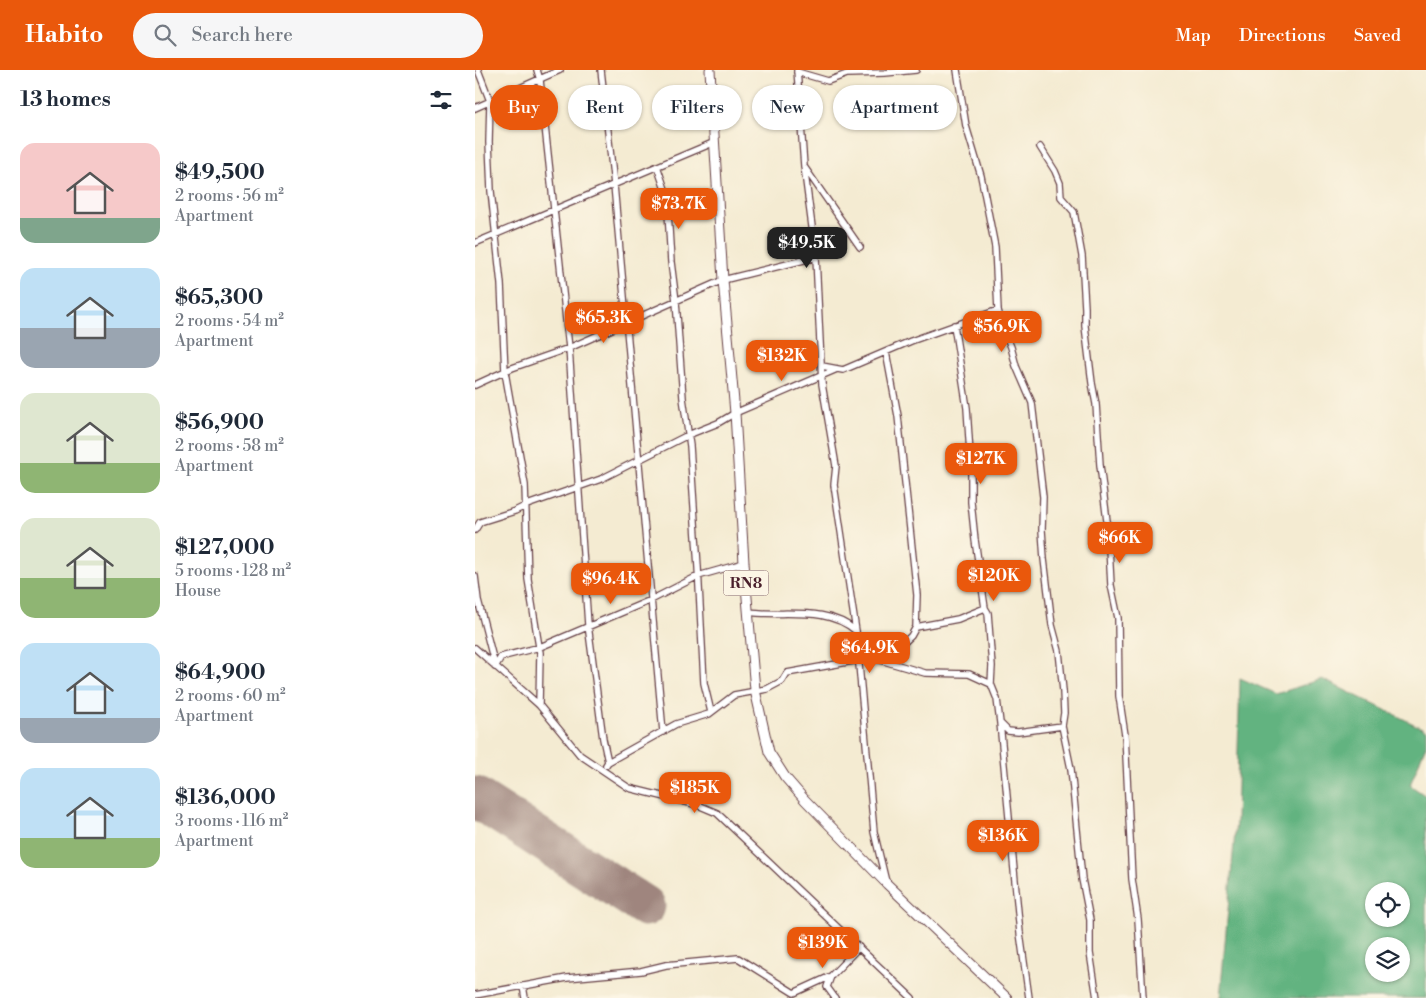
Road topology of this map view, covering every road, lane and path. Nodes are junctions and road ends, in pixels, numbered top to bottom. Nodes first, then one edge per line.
1 (478, 70) edge
2 (537, 70) edge
3 (560, 70) edge
4 (601, 70) edge
5 (710, 70) edge
6 (916, 70) edge
7 (957, 70) edge
8 (797, 71) edge
9 (540, 80) junction
10 (528, 85) edge
11 (490, 101) junction
12 (475, 108) edge
13 (715, 142) junction
14 (1040, 147) dead end
15 (657, 166) junction
16 (804, 166) junction
17 (614, 185) junction
18 (554, 209) junction
19 (496, 234) junction
20 (475, 243) edge
21 (860, 247) dead end
22 (816, 257) junction
23 (723, 280) junction
24 (676, 301) junction
25 (999, 310) junction
26 (626, 323) junction
27 (954, 325) junction
28 (569, 348) junction
29 (886, 352) junction
30 (822, 366) junction
31 (837, 369) junction
32 (505, 372) junction
33 (822, 377) junction
34 (475, 385) edge
35 (735, 413) junction
36 (688, 434) junction
37 (638, 459) junction
38 (579, 486) junction
39 (527, 505) junction
40 (475, 530) edge
41 (744, 563) junction
42 (475, 576) edge
43 (699, 576) junction
44 (651, 600) junction
45 (477, 601) edge
46 (985, 608) junction
47 (748, 612) junction
48 (588, 625) junction
49 (916, 626) junction
50 (856, 631) junction
51 (540, 647) junction
52 (475, 648) edge
53 (859, 660) junction
54 (884, 661) junction
55 (495, 667) junction
56 (991, 684) junction
57 (755, 690) junction
58 (539, 705) junction
59 (711, 712) junction
60 (1000, 723) junction
61 (1062, 726) junction
62 (663, 732) junction
63 (608, 762) junction
64 (603, 770) junction
65 (887, 884) junction
66 (859, 947) junction
67 (831, 976) junction
68 (523, 986) junction
69 (798, 991) junction
70 (475, 995) edge
71 (525, 998) edge
72 (795, 998) edge
73 (835, 998) edge
74 (912, 998) edge
75 (1007, 998) edge
76 (1029, 998) edge
77 (1097, 998) edge
78 (1143, 998) edge

1 - 11 street
2 - 9 street
3 - 9 street
4 - 17 street
5 - 13 main road, RN8
6 - 8 street
7 - 25 street
8 - 16 street
9 - 10 street
9 - 18 street
11 - 12 street
11 - 19 street
13 - 15 street
13 - 23 main road, RN8
14 - 78 street
15 - 17 street
15 - 24 street
16 - 21 street
16 - 22 street
17 - 18 street
17 - 26 street
18 - 19 street
18 - 28 street
19 - 20 street
19 - 32 street
22 - 23 street
22 - 30 street
23 - 24 street
23 - 35 main road, RN8
24 - 26 street
24 - 36 street
25 - 27 street
25 - 61 street
26 - 28 street
26 - 37 street
27 - 29 street
27 - 46 street
28 - 32 street
28 - 38 street
29 - 31 street
29 - 49 street
30 - 31 street
30 - 33 street
31 - 33 street
32 - 34 street
32 - 39 street
33 - 35 street
33 - 50 street
35 - 36 street
35 - 41 main road, RN8
36 - 37 street
36 - 43 street
37 - 38 street
37 - 44 street
38 - 39 street
38 - 48 street
39 - 40 street
39 - 51 street
41 - 43 street
41 - 47 main road, RN8
42 - 45 street
43 - 44 street
43 - 59 street
44 - 48 street
44 - 62 street
45 - 55 street
46 - 49 street
46 - 56 street
47 - 50 street
47 - 57 main road, RN8
48 - 51 street
48 - 63 street
49 - 54 street
50 - 53 street
51 - 55 street
51 - 58 street
52 - 55 street
53 - 54 street
53 - 57 street
53 - 65 street
54 - 56 street
55 - 58 street
56 - 60 street
57 - 59 street
57 - 65 main road, RN8
58 - 64 street
59 - 62 street
60 - 61 street
60 - 76 street
61 - 77 street
62 - 63 street
63 - 64 street
64 - 66 street
65 - 75 main road, RN8
66 - 67 street
66 - 74 street
67 - 69 street
67 - 73 street
68 - 69 street
68 - 70 street
68 - 71 street
69 - 72 street

